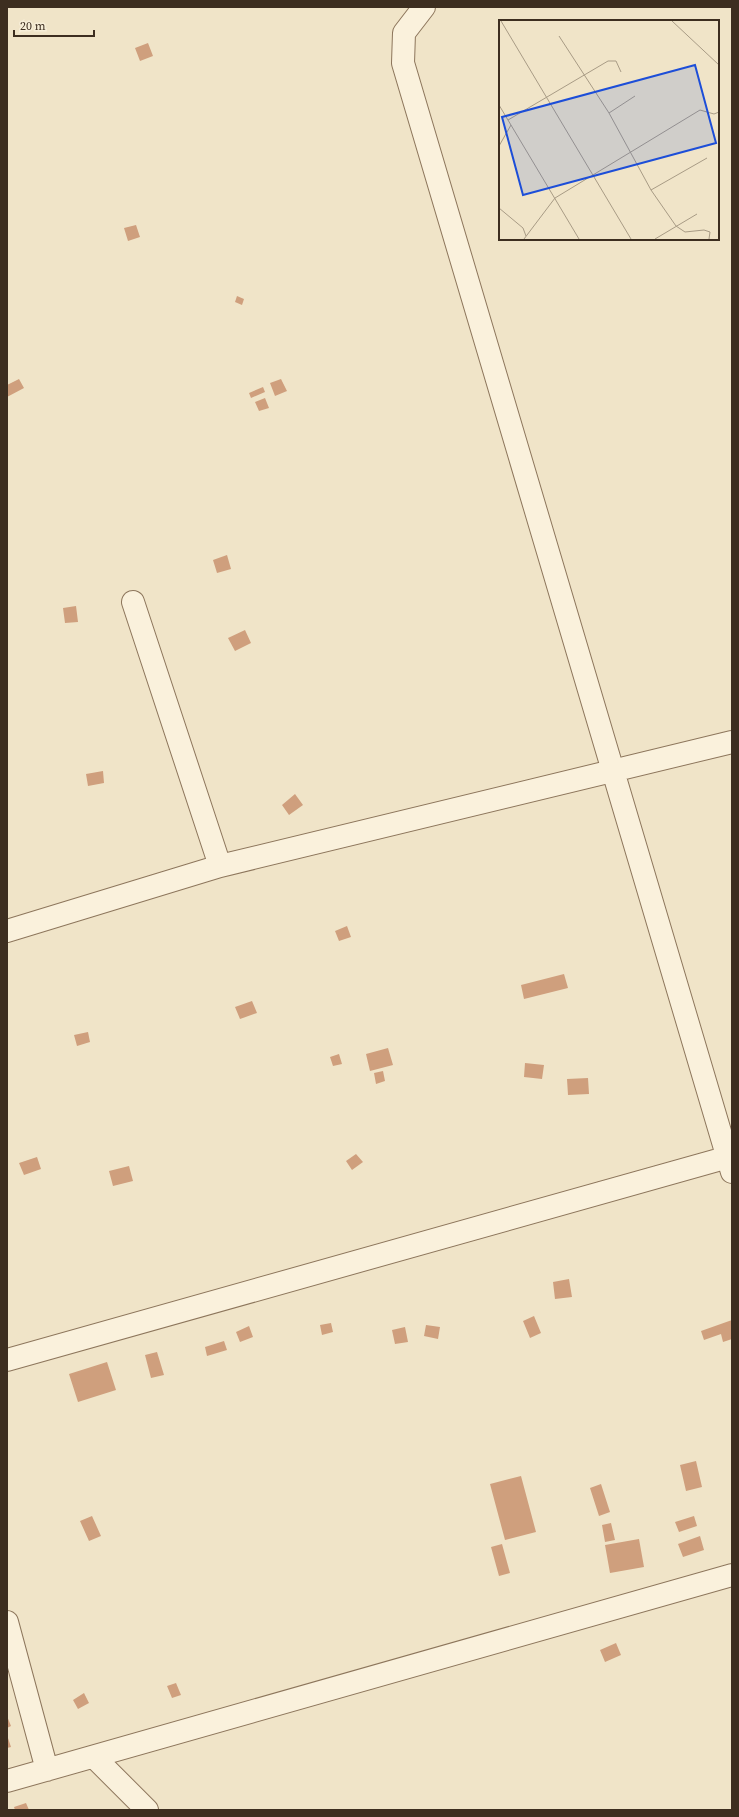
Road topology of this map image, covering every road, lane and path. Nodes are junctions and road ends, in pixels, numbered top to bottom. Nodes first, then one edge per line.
1 (424, 7) edge
2 (133, 602) dead end
3 (732, 742) edge
4 (613, 770) junction
5 (220, 866) junction
6 (7, 931) edge
7 (730, 1162) edge
8 (7, 1360) edge
9 (732, 1575) edge
10 (7, 1622) edge
11 (94, 1757) junction
12 (47, 1770) junction
13 (7, 1781) edge
14 (147, 1810) edge

1 - 4 street
2 - 5 street
3 - 4 street
4 - 5 street
4 - 7 street
5 - 6 street
7 - 8 street
9 - 11 street
10 - 12 street
11 - 12 street
11 - 14 street
12 - 13 street

